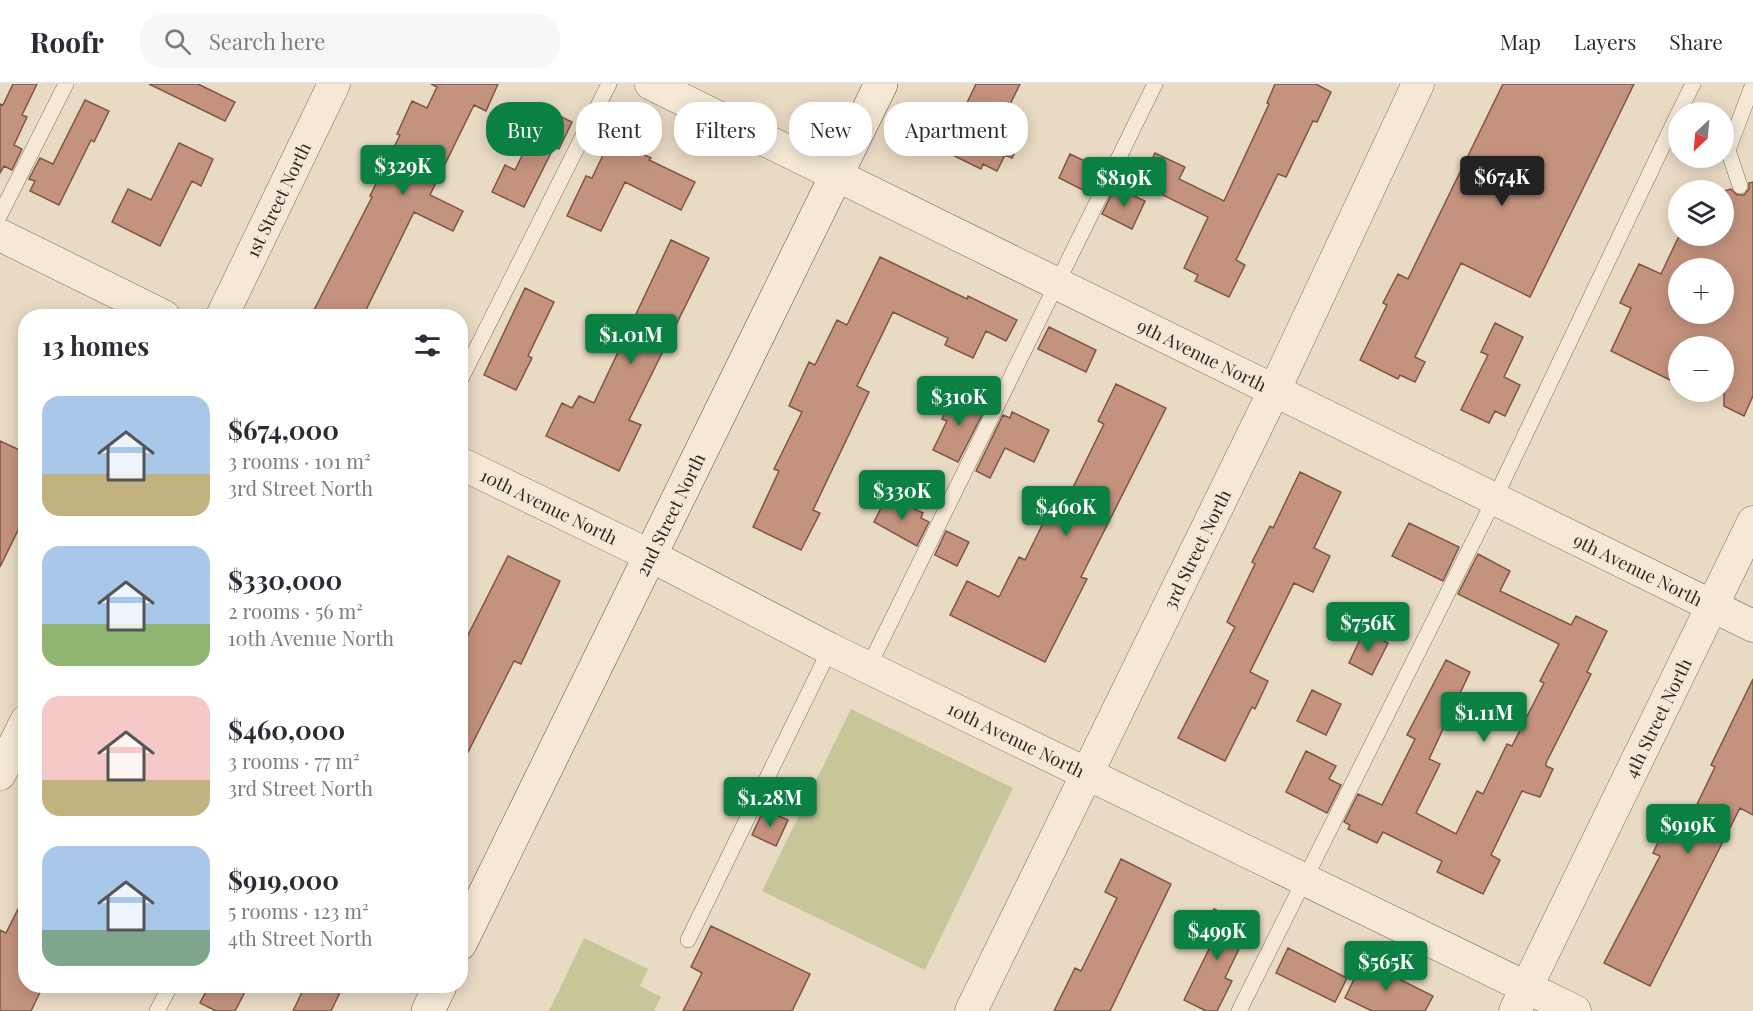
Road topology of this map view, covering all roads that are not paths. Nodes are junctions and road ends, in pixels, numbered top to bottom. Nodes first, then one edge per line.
1 (66, 84) edge
2 (334, 84) edge
3 (609, 84) edge
4 (651, 84) edge
5 (881, 84) edge
6 (1155, 84) edge
7 (1418, 84) edge
8 (1693, 84) edge
9 (1753, 84) edge
10 (1684, 102) edge
11 (1668, 136) edge
12 (837, 175) junction
13 (1740, 186) dead end
14 (0, 215) edge
15 (0, 235) edge
16 (1057, 286) junction
17 (150, 309) edge
18 (225, 309) edge
19 (468, 365) edge
20 (1274, 391) junction
21 (468, 467) edge
22 (1494, 500) junction
23 (1753, 522) edge
24 (651, 556) junction
25 (1713, 606) junction
26 (1753, 626) edge
27 (830, 649) junction
28 (869, 666) junction
29 (18, 737) edge
30 (1087, 772) junction
31 (0, 774) edge
32 (1303, 879) junction
33 (468, 928) edge
34 (688, 940) dead end
35 (166, 993) edge
36 (437, 993) edge
37 (1521, 999) edge
38 (157, 1011) edge
39 (428, 1011) edge
40 (971, 1011) edge
41 (1239, 1011) edge
42 (1575, 1011) edge

1 - 14 lane
2 - 18 street, 1st Street North
3 - 19 lane
4 - 12 street, 9th Avenue North
5 - 12 street, 2nd Street North
6 - 16 lane
7 - 20 street, 3rd Street North
8 - 10 lane
9 - 13 lane
11 - 22 lane
12 - 16 street, 9th Avenue North
12 - 24 street, 2nd Street North
15 - 17 street
16 - 20 street, 9th Avenue North
16 - 28 lane
20 - 22 street, 9th Avenue North
20 - 30 street, 3rd Street North
21 - 24 street, 10th Avenue North
22 - 25 street, 9th Avenue North
22 - 32 lane
23 - 25 street, 4th Street North
24 - 27 street, 10th Avenue North
24 - 33 street, 2nd Street North
25 - 26 street, 9th Avenue North
25 - 37 street, 4th Street North
27 - 28 street, 10th Avenue North
27 - 34 lane
28 - 30 street, 10th Avenue North
29 - 31 street
30 - 32 street, 10th Avenue North
30 - 40 street, 3rd Street North
32 - 37 street, 10th Avenue North
32 - 41 lane
35 - 38 lane
36 - 39 street
37 - 42 street, 10th Avenue North

